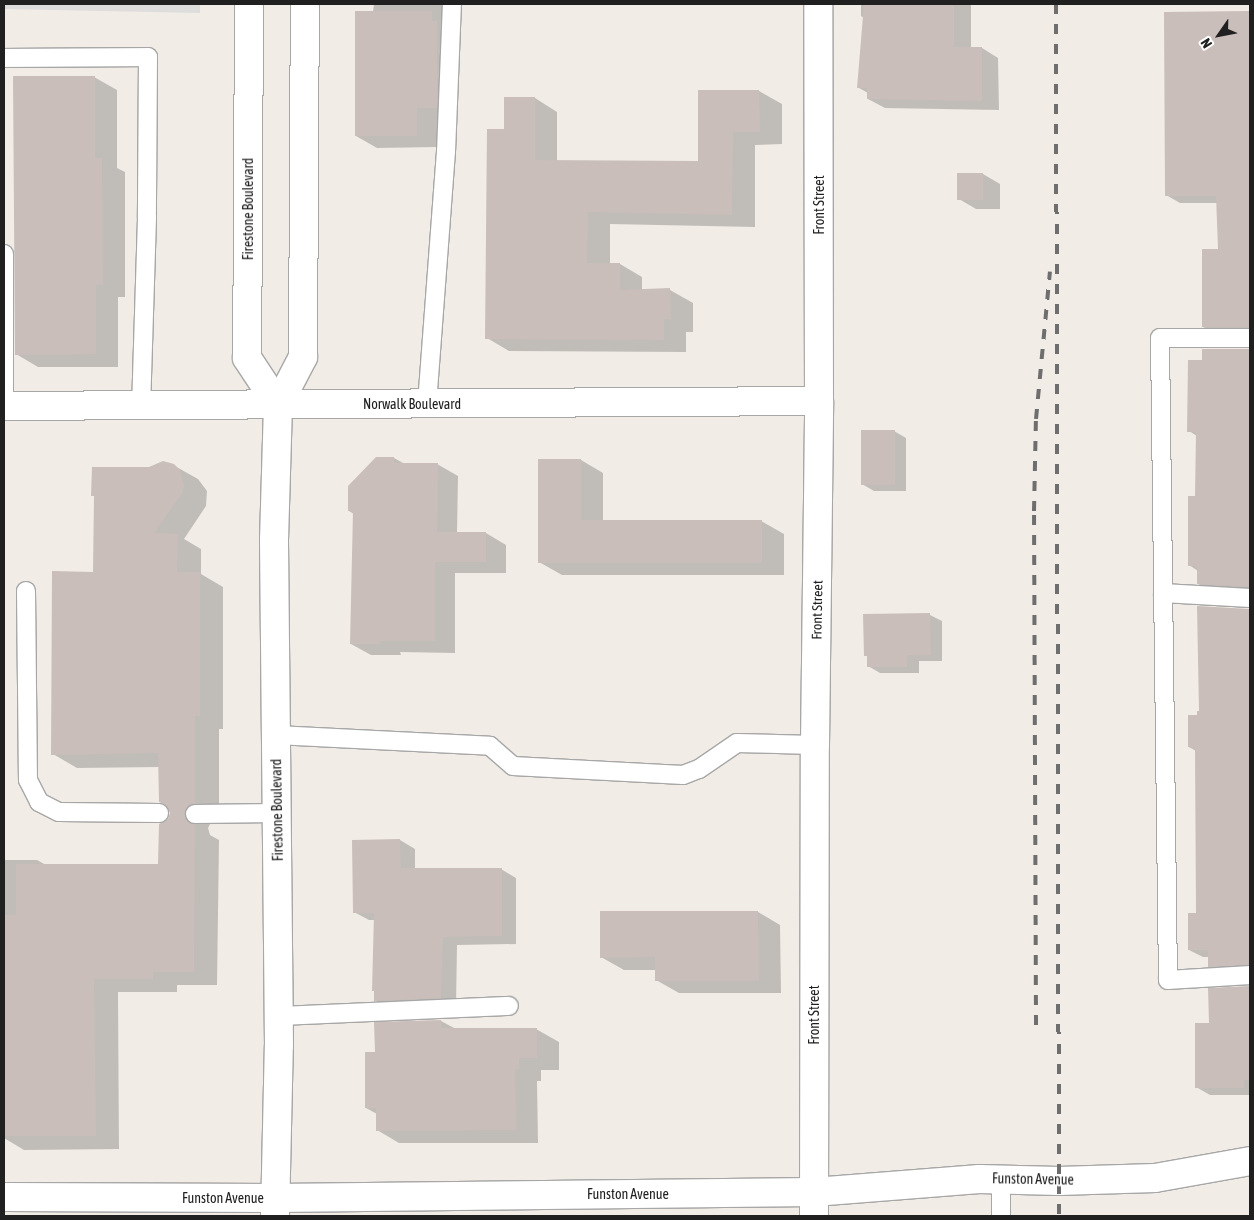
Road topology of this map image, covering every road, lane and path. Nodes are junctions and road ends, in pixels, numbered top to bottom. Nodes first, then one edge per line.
1 (249, 4) edge
2 (305, 4) edge
3 (452, 4) edge
4 (818, 4) edge
5 (4, 58) edge
6 (4, 254) edge
7 (1250, 338) edge
8 (819, 401) junction
9 (141, 404) junction
10 (428, 404) junction
11 (278, 405) junction
12 (4, 406) edge
13 (26, 591) dead end
14 (1163, 593) junction
15 (1250, 598) edge
16 (276, 735) junction
17 (815, 745) junction
18 (159, 813) dead end
19 (195, 814) dead end
20 (277, 814) junction
21 (1250, 975) edge
22 (509, 1006) dead end
23 (278, 1016) junction
24 (1250, 1161) edge
25 (1001, 1179) junction
26 (4, 1197) edge
27 (814, 1204) edge
28 (275, 1207) edge
29 (1001, 1216) edge

1 - 11 street, Firestone Boulevard
2 - 11 street, Firestone Boulevard
3 - 10 lane
4 - 8 street, Front Street
5 - 9 lane
6 - 12 lane
7 - 14 lane
8 - 10 street, Norwalk Boulevard
8 - 17 street, Front Street
9 - 11 street, Norwalk Boulevard
9 - 12 street, Norwalk Boulevard
10 - 11 street, Norwalk Boulevard
11 - 16 street, Firestone Boulevard
13 - 18 lane
14 - 15 lane
14 - 21 lane
16 - 17 lane
16 - 20 street, Firestone Boulevard
17 - 27 street, Front Street
19 - 20 lane
20 - 23 street, Firestone Boulevard
22 - 23 lane
23 - 28 street, Firestone Boulevard
24 - 25 street, Funston Avenue
25 - 27 street, Funston Avenue
25 - 29 lane
26 - 28 street, Funston Avenue
27 - 28 street, Funston Avenue

